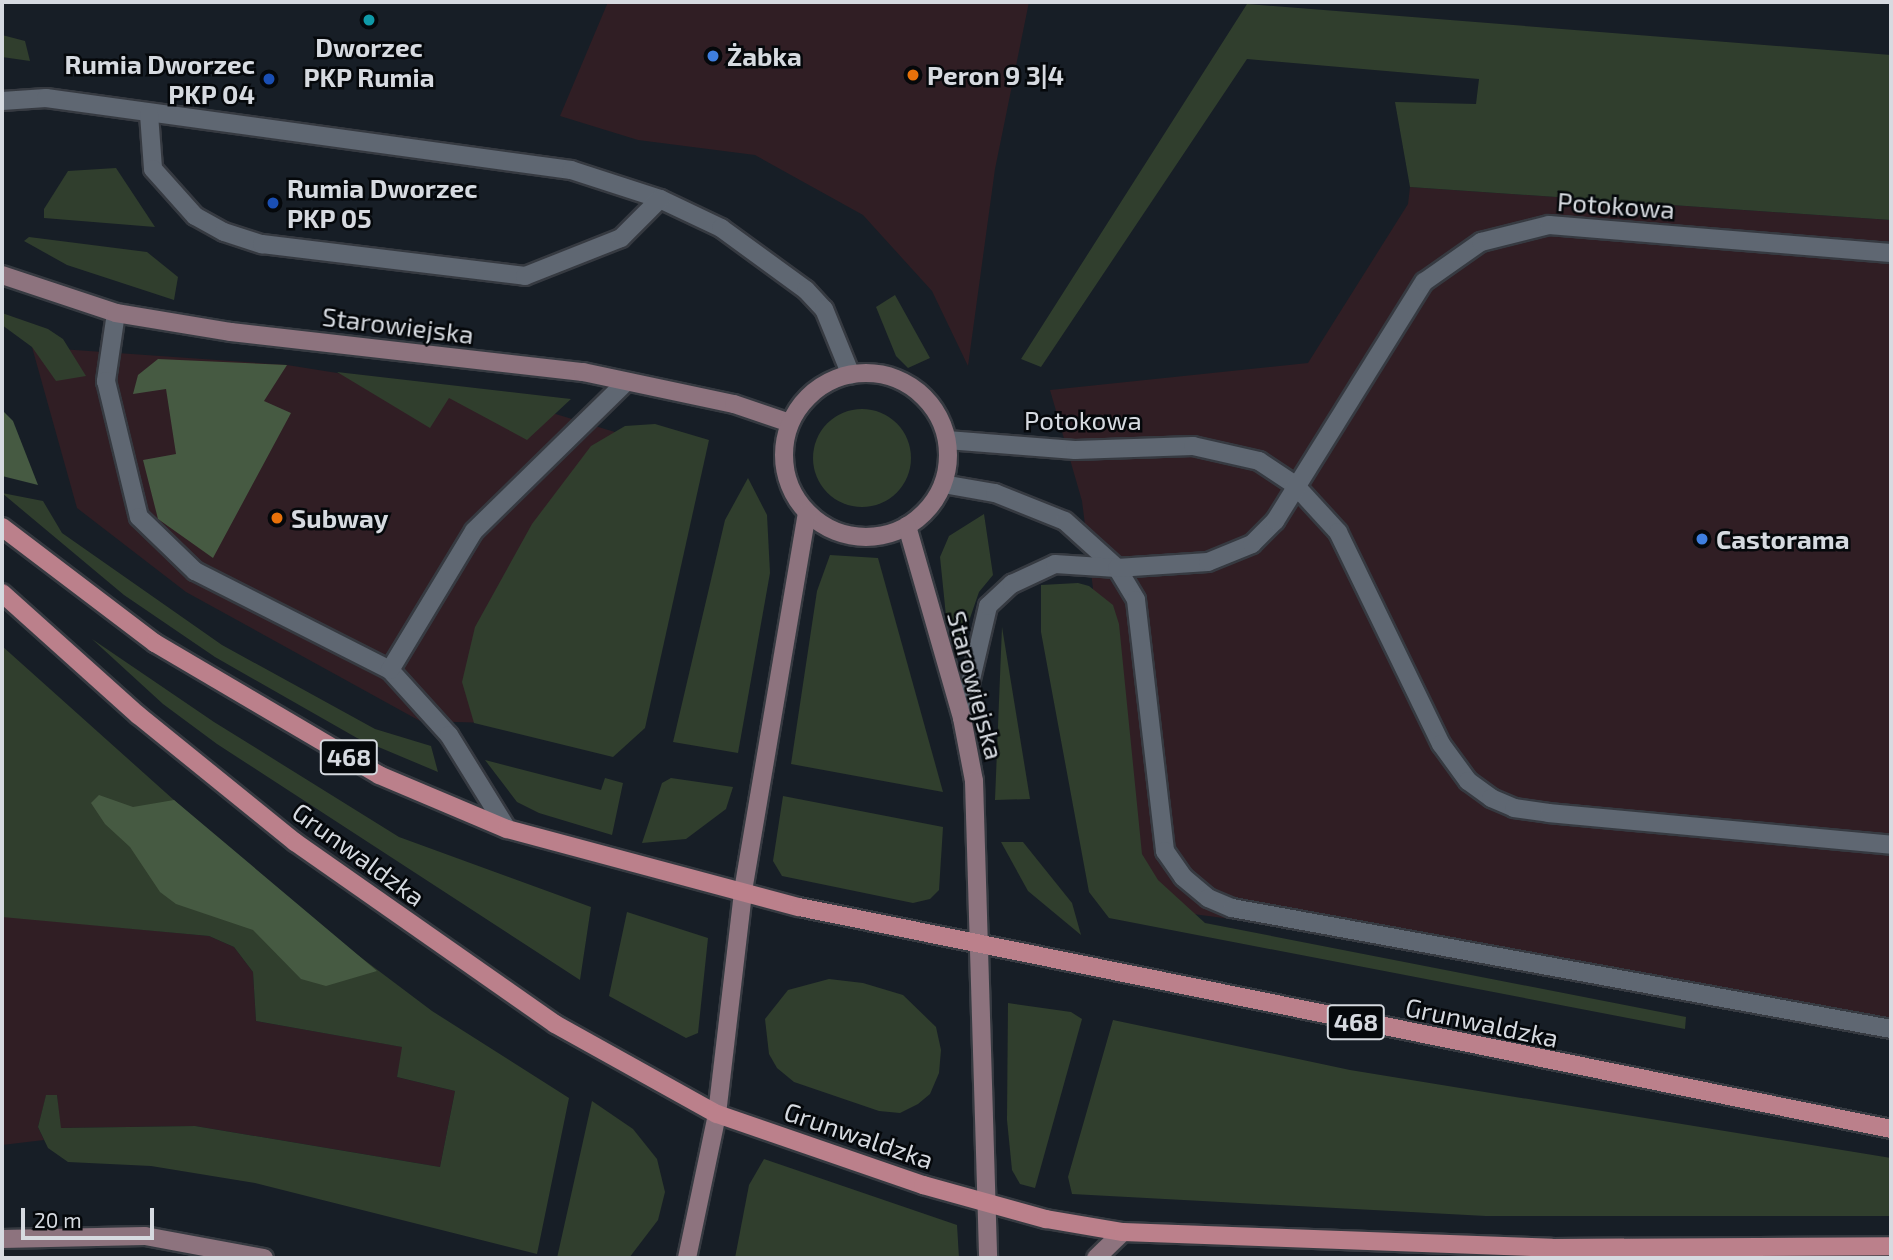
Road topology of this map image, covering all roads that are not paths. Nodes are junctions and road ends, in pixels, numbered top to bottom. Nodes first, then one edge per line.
1 (2, 101) edge
2 (149, 114) junction
3 (660, 199) junction
4 (1891, 253) edge
5 (2, 275) edge
6 (116, 313) junction
7 (851, 375) junction
8 (626, 382) junction
9 (790, 424) junction
10 (947, 440) junction
11 (943, 484) junction
12 (1295, 485) junction
13 (807, 513) junction
14 (907, 526) junction
15 (2, 527) edge
16 (1117, 568) junction
17 (2, 593) edge
18 (390, 670) junction
19 (962, 718) junction
20 (507, 829) junction
21 (1891, 845) edge
22 (743, 891) junction
23 (981, 944) junction
24 (1891, 1029) edge
25 (717, 1114) junction
26 (1891, 1129) edge
27 (985, 1201) junction
28 (1123, 1232) junction
29 (2, 1239) edge
30 (1891, 1246) edge
31 (1552, 1248) junction
32 (264, 1258) edge
33 (687, 1258) edge
34 (988, 1258) edge
35 (1096, 1258) edge
36 (1593, 1258) edge

1 - 2 street
2 - 3 street
2 - 3 street
3 - 7 street
4 - 12 street, Potokowa
5 - 6 main road, Starowiejska
6 - 8 main road, Starowiejska
6 - 18 street
7 - 9 main road
7 - 10 main road
8 - 9 main road, Starowiejska
8 - 18 street
9 - 13 main road
10 - 11 main road
10 - 12 street, Potokowa
11 - 14 main road
11 - 16 street
12 - 16 street, Potokowa
12 - 21 street
13 - 14 main road
13 - 22 main road
14 - 19 main road, Starowiejska
15 - 20 main road, Grunwaldzka / 468
16 - 19 street, Potokowa
16 - 24 street
17 - 25 main road, Grunwaldzka
18 - 20 street
19 - 23 main road, Starowiejska
20 - 22 main road, Grunwaldzka / 468
22 - 23 main road, Grunwaldzka / 468
22 - 25 main road
23 - 26 main road, Grunwaldzka / 468
23 - 27 main road
25 - 27 main road, Grunwaldzka
25 - 33 main road
27 - 28 main road, Grunwaldzka
27 - 34 main road
28 - 31 main road, Grunwaldzka
28 - 35 main road
29 - 32 main road
30 - 31 main road, Grunwaldzka
31 - 36 street

